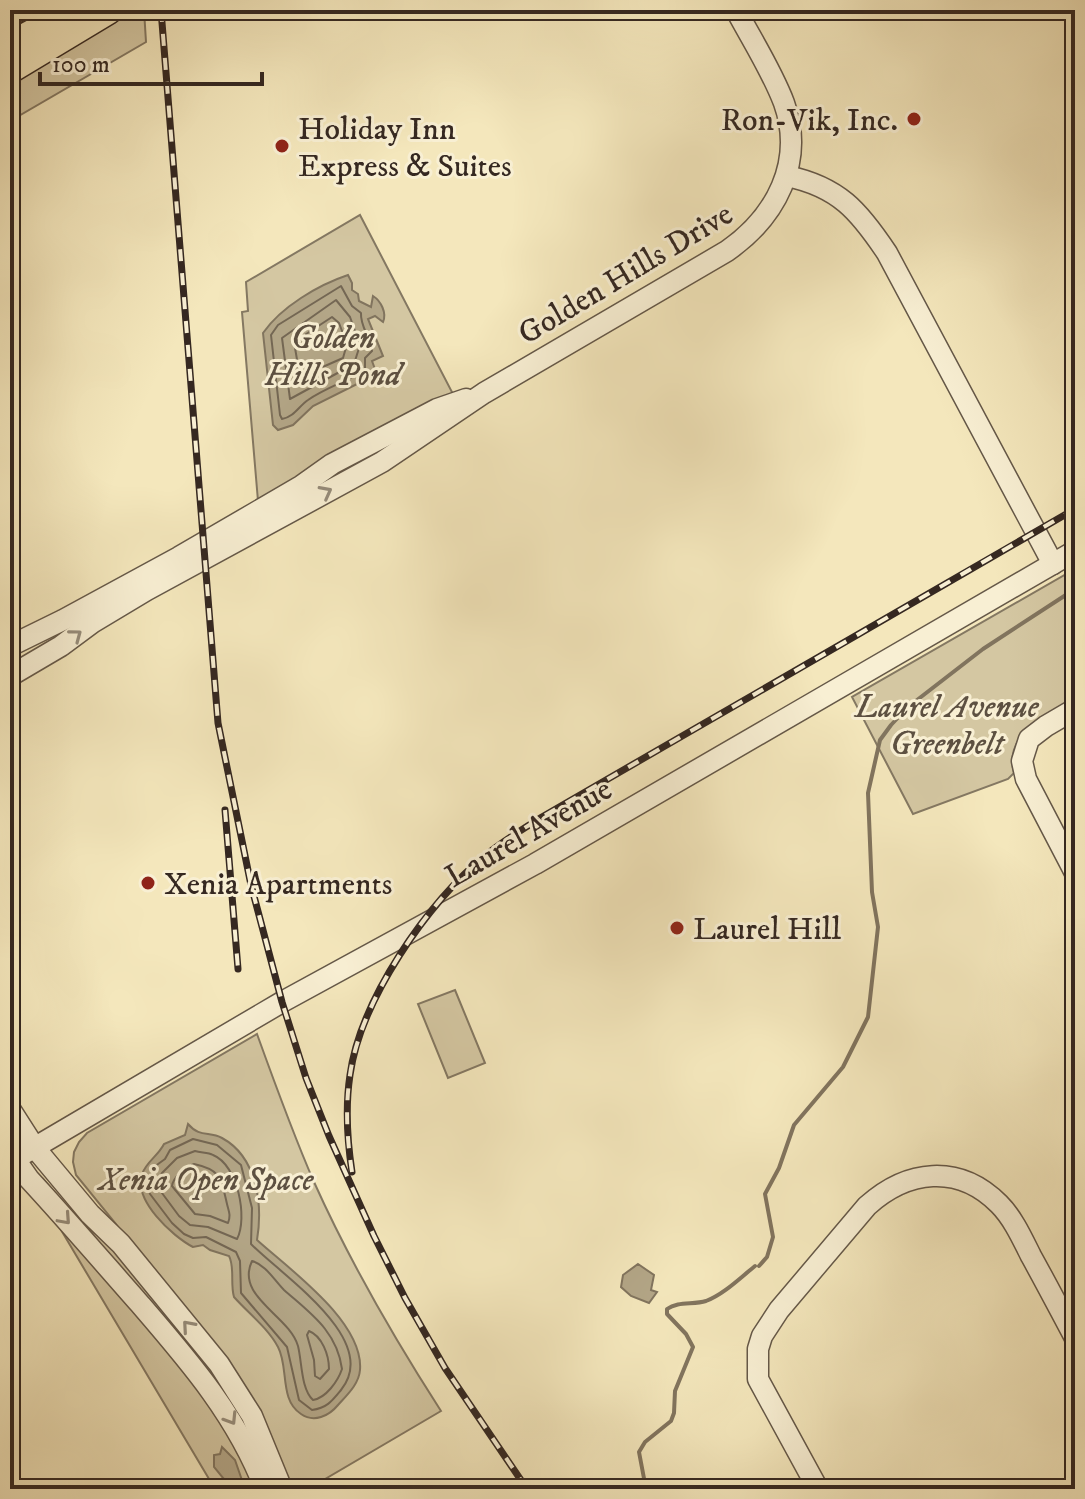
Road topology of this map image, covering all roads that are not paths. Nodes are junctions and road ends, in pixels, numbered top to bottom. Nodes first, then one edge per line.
1 (76, 10) edge
2 (108, 10) edge
3 (736, 10) edge
4 (10, 46) edge
5 (10, 69) edge
6 (787, 176) junction
7 (484, 393) junction
8 (1075, 551) edge
9 (1053, 564) junction
10 (10, 646) edge
11 (10, 676) edge
12 (1075, 709) edge
13 (1075, 873) edge
14 (10, 1109) edge
15 (35, 1148) junction
16 (12, 1158) edge
17 (1075, 1338) edge
18 (265, 1489) edge
19 (282, 1489) edge
20 (818, 1489) edge

1 - 4 highway
2 - 5 highway
3 - 6 street, Golden Hills Drive
6 - 7 street, Golden Hills Drive
6 - 9 street
7 - 10 street, Golden Hills Drive
11 -> 7 street, Golden Hills Drive
8 - 9 street, Laurel Avenue
9 - 15 street, Laurel Avenue
12 - 13 street
14 - 15 street
15 - 16 street, Laurel Avenue
19 -> 15 street
16 -> 18 street
17 - 20 street

